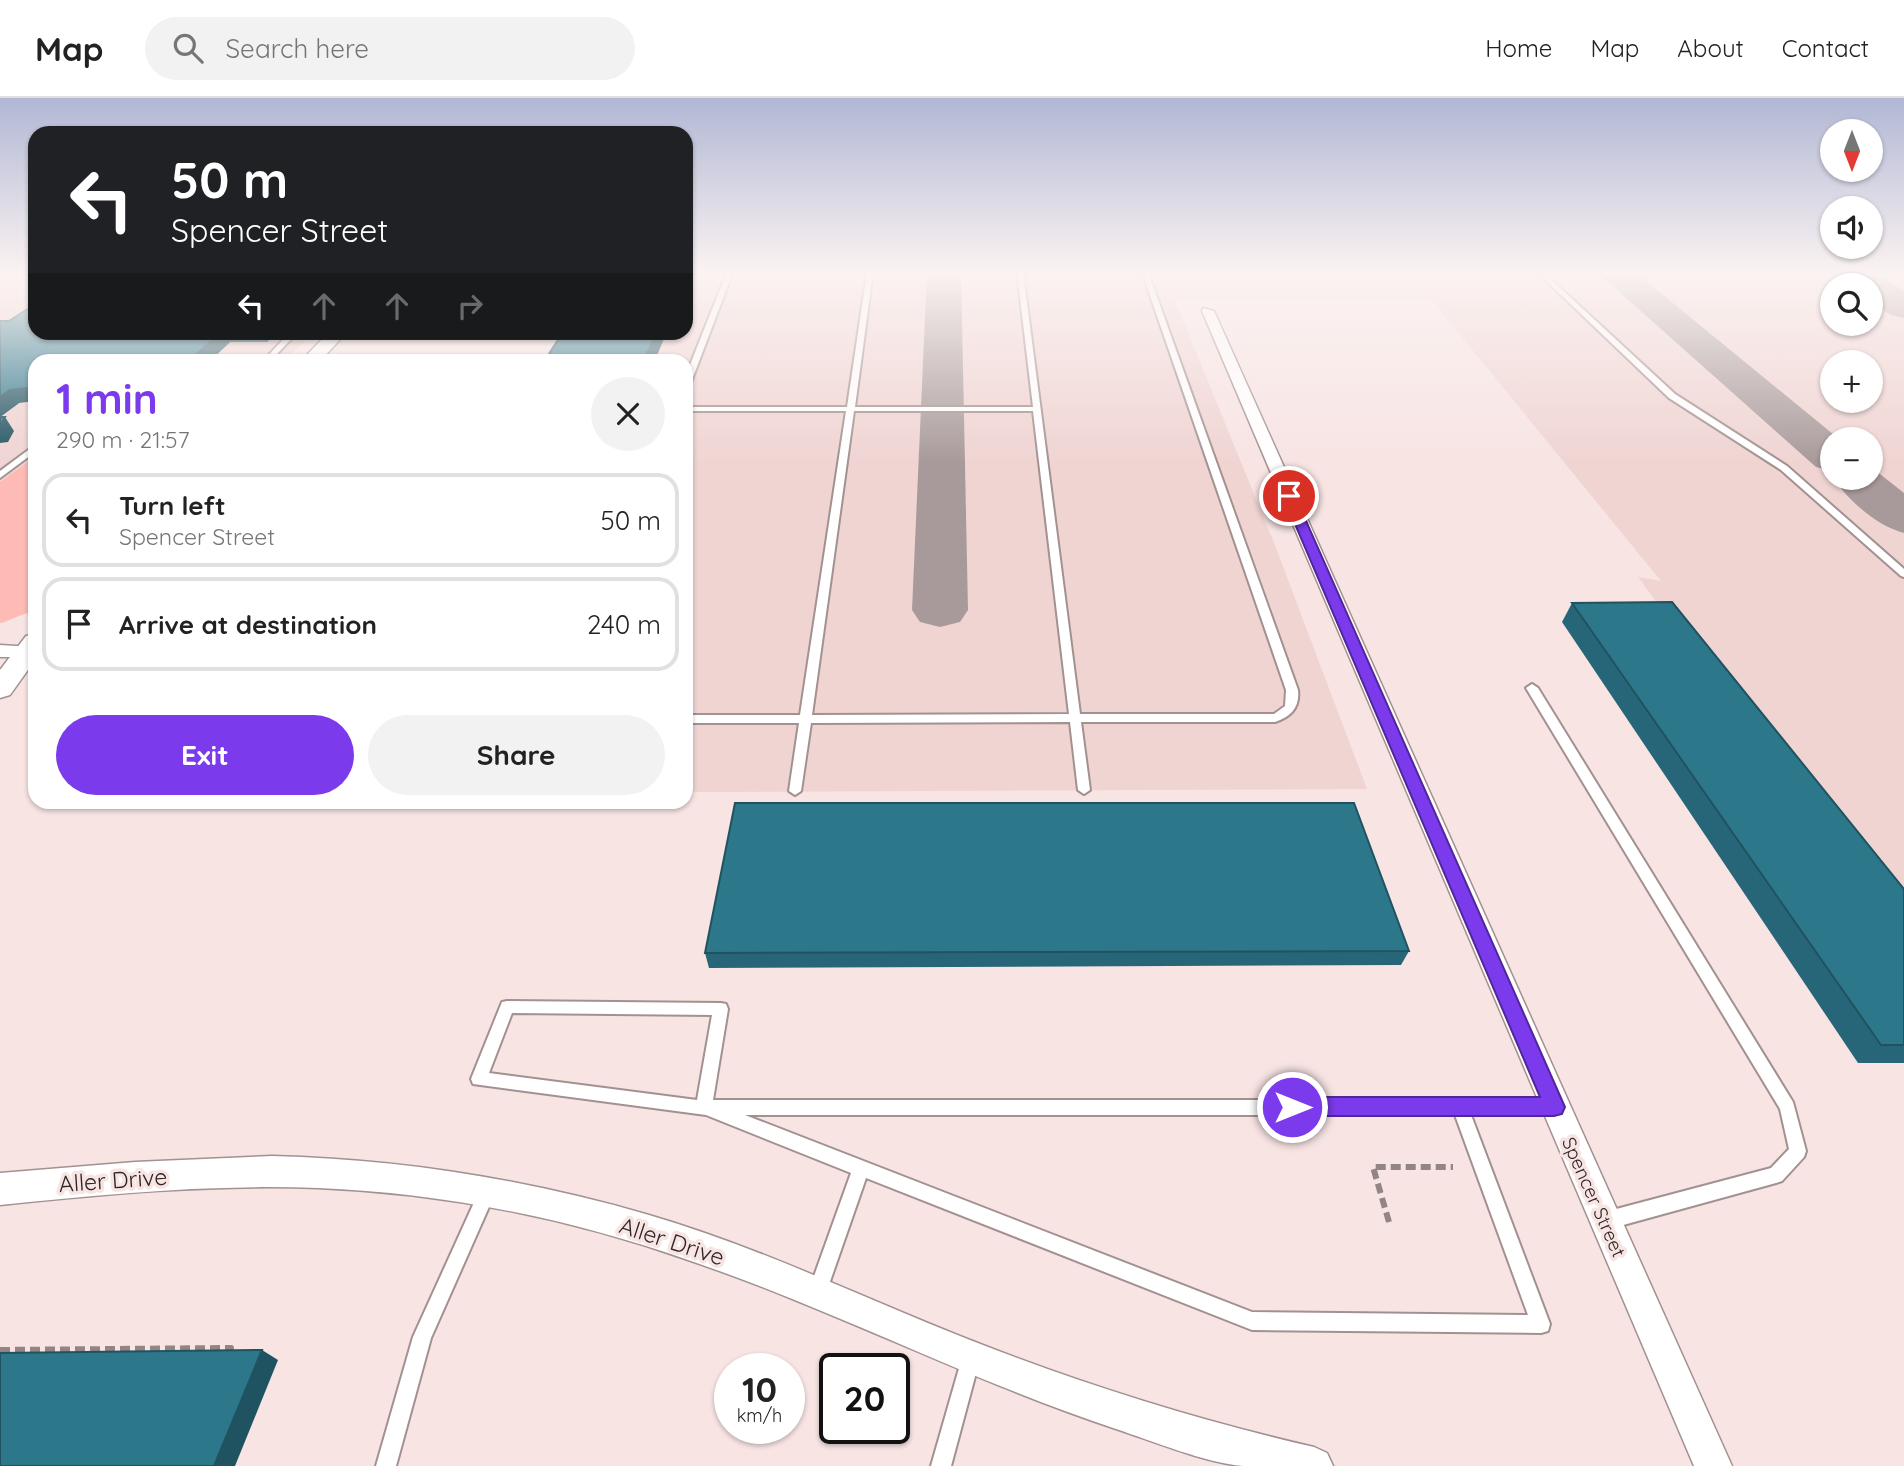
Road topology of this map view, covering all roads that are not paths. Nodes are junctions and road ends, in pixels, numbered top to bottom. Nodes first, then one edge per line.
1 (705, 336) edge
2 (861, 336) edge
3 (1028, 336) edge
4 (1167, 336) edge
5 (1219, 336) edge
6 (1607, 336) edge
7 (287, 340) edge
8 (331, 340) edge
9 (273, 354) edge
10 (317, 354) edge
11 (693, 367) edge
12 (693, 408) edge
13 (850, 409) junction
14 (1037, 409) junction
15 (28, 453) edge
16 (0, 475) edge
17 (1904, 574) edge
18 (20, 648) edge
19 (1532, 688) dead end
20 (0, 689) edge
21 (805, 718) junction
22 (1075, 718) junction
23 (693, 719) edge
24 (1084, 790) dead end
25 (795, 791) dead end
26 (1460, 1106) junction
27 (1554, 1107) junction
28 (704, 1108) junction
29 (861, 1169) junction
30 (0, 1189) edge
31 (489, 1191) junction
32 (1605, 1221) junction
33 (817, 1293) junction
34 (971, 1358) junction
35 (386, 1466) edge
36 (941, 1466) edge
37 (1314, 1466) edge
38 (1713, 1466) edge

1 - 11 lane
2 - 13 lane
3 - 14 lane
4 - 22 lane
5 - 27 street, Spencer Street
6 - 17 lane
7 - 9 lane
8 - 10 street
12 - 13 lane
13 - 14 lane
13 - 21 lane
14 - 22 lane
15 - 16 lane
18 - 20 street
19 - 32 lane
21 - 22 lane
21 - 23 lane
21 - 25 lane
22 - 24 lane
26 - 27 lane
26 - 28 lane
26 - 29 lane
27 - 32 street, Spencer Street
28 - 28 lane
28 - 29 lane
29 - 33 lane
30 - 31 street, Aller Drive
31 - 33 street, Aller Drive
31 - 35 lane
32 - 38 street, Spencer Street
33 - 34 street, Aller Drive
34 - 36 lane
34 - 37 street, Aller Drive

